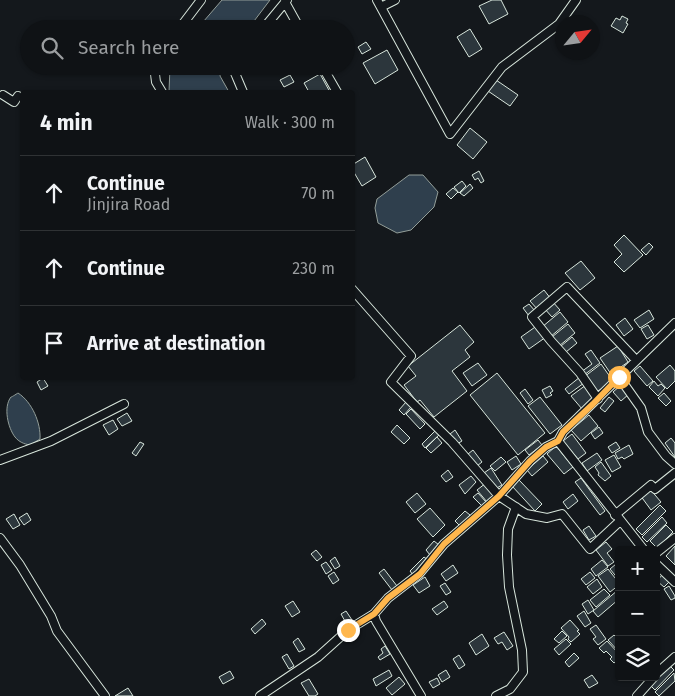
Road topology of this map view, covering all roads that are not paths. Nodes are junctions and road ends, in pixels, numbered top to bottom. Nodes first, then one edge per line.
1 (201, 0) edge
2 (395, 0) edge
3 (576, 0) edge
4 (286, 1) edge
5 (379, 4) edge
6 (186, 20) edge
7 (270, 20) edge
8 (296, 20) edge
9 (155, 75) edge
10 (236, 75) edge
11 (327, 75) edge
12 (161, 90) edge
13 (242, 90) edge
14 (336, 90) edge
15 (1, 96) edge
16 (18, 96) dead end
17 (355, 292) edge
18 (675, 323) edge
19 (636, 360) junction
20 (619, 377) junction
21 (598, 399) junction
22 (124, 404) dead end
23 (558, 441) junction
24 (0, 460) edge
25 (675, 464) edge
26 (675, 473) edge
27 (499, 496) junction
28 (516, 507) junction
29 (618, 518) junction
30 (0, 538) edge
31 (675, 538) edge
32 (641, 546) edge
33 (660, 550) edge
34 (660, 568) edge
35 (675, 582) edge
36 (374, 614) junction
37 (675, 657) edge
38 (660, 670) edge
39 (650, 681) edge
40 (105, 696) edge
41 (260, 696) edge
42 (422, 696) edge
43 (496, 696) edge
44 (636, 696) edge

1 - 6 street
2 - 5 street
3 - 5 street
4 - 7 street
4 - 8 street
9 - 12 street
10 - 13 street
11 - 14 street
15 - 16 street
17 - 27 street
18 - 19 street
19 - 20 street
19 - 21 street
20 - 21 street
20 - 25 street
21 - 23 street
22 - 24 street
23 - 27 street
23 - 29 street
26 - 29 street
27 - 28 street
27 - 36 street
28 - 29 street
28 - 43 street
29 - 32 street
30 - 40 street
31 - 33 street
34 - 35 street
36 - 41 street
36 - 42 street
37 - 38 street
39 - 44 street

